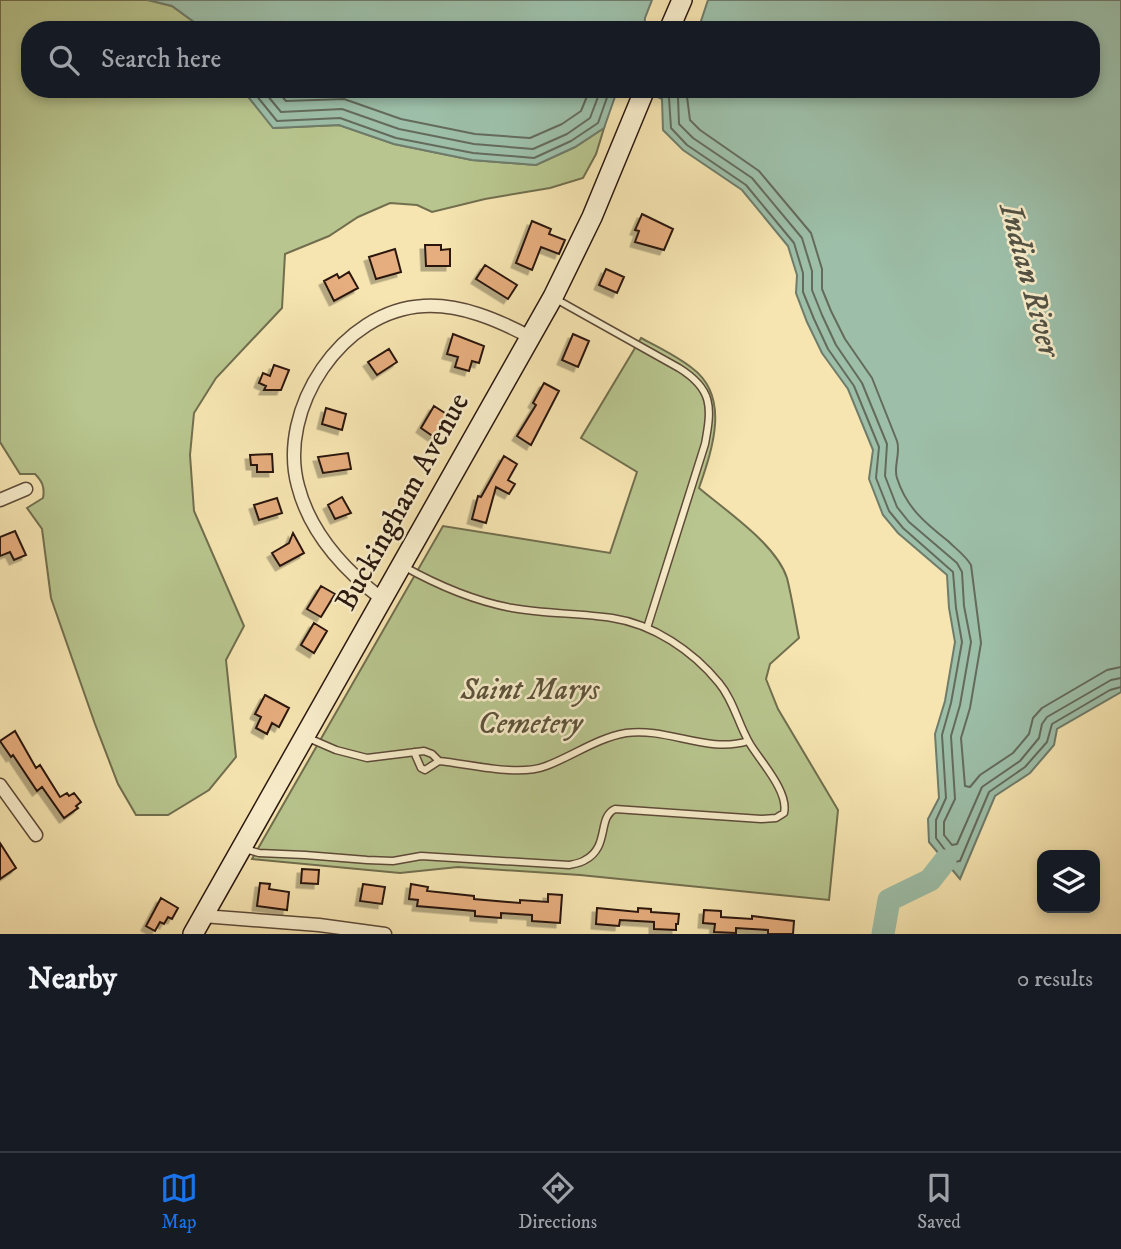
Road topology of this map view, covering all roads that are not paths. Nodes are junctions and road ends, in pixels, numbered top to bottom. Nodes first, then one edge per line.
1 (682, 0) edge
2 (673, 21) edge
3 (641, 98) edge
4 (553, 297) junction
5 (530, 337) junction
6 (26, 489) dead end
7 (0, 500) edge
8 (401, 565) junction
9 (382, 599) junction
10 (648, 628) junction
11 (305, 736) junction
12 (748, 741) junction
13 (414, 752) junction
14 (439, 761) junction
15 (0, 785) edge
16 (36, 835) dead end
17 (242, 848) junction
18 (203, 916) junction
19 (193, 934) edge
20 (385, 934) edge

1 - 2 main road
3 - 4 main road, Buckingham Avenue
4 - 5 main road, Buckingham Avenue
4 - 10 lane
5 - 8 main road, Buckingham Avenue
5 - 9 street
6 - 7 street
8 - 9 main road, Buckingham Avenue
8 - 10 lane
9 - 11 main road, Buckingham Avenue
10 - 12 lane
11 - 13 lane
11 - 17 main road, Buckingham Avenue
12 - 14 lane
12 - 17 lane
13 - 14 lane
13 - 14 lane
15 - 16 street
17 - 18 main road, Buckingham Avenue
18 - 19 main road, Buckingham Avenue
18 - 20 street

